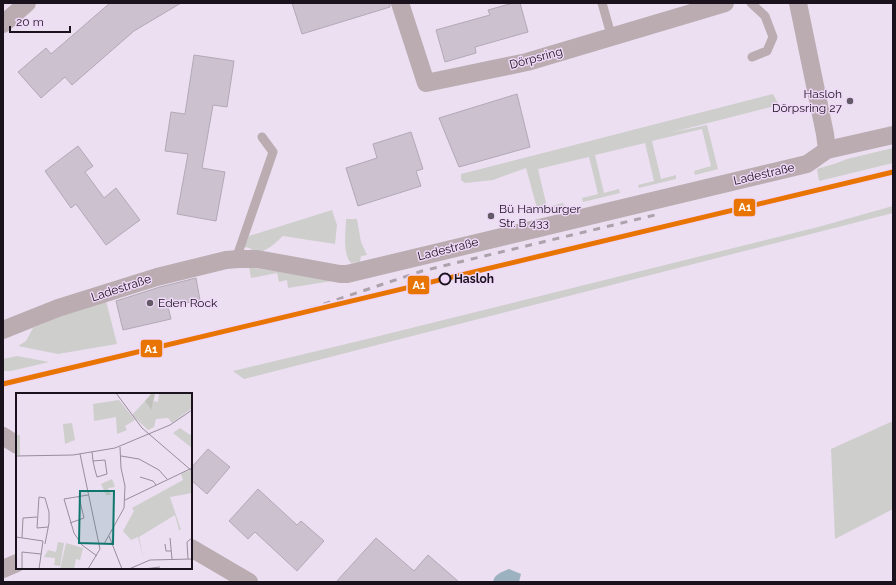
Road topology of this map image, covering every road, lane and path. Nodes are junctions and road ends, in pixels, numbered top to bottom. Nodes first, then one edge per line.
1 (27, 3) edge
2 (400, 3) edge
3 (602, 3) edge
4 (726, 3) edge
5 (751, 3) edge
6 (798, 3) edge
7 (3, 24) edge
8 (612, 38) junction
9 (752, 57) dead end
10 (893, 135) edge
11 (262, 137) dead end
12 (827, 150) junction
13 (236, 259) junction
14 (3, 330) edge
15 (3, 436) edge
16 (16, 443) edge
17 (192, 549) edge
18 (16, 563) edge
19 (3, 569) edge
20 (249, 582) edge

1 - 7 street
2 - 8 street, Dörpsring
3 - 8 lane
4 - 8 street, Dörpsring
5 - 9 lane
6 - 12 street
10 - 12 street, Ladestraße
11 - 13 lane
12 - 13 street, Ladestraße
13 - 14 street, Ladestraße
15 - 16 street
17 - 20 street
18 - 19 street

